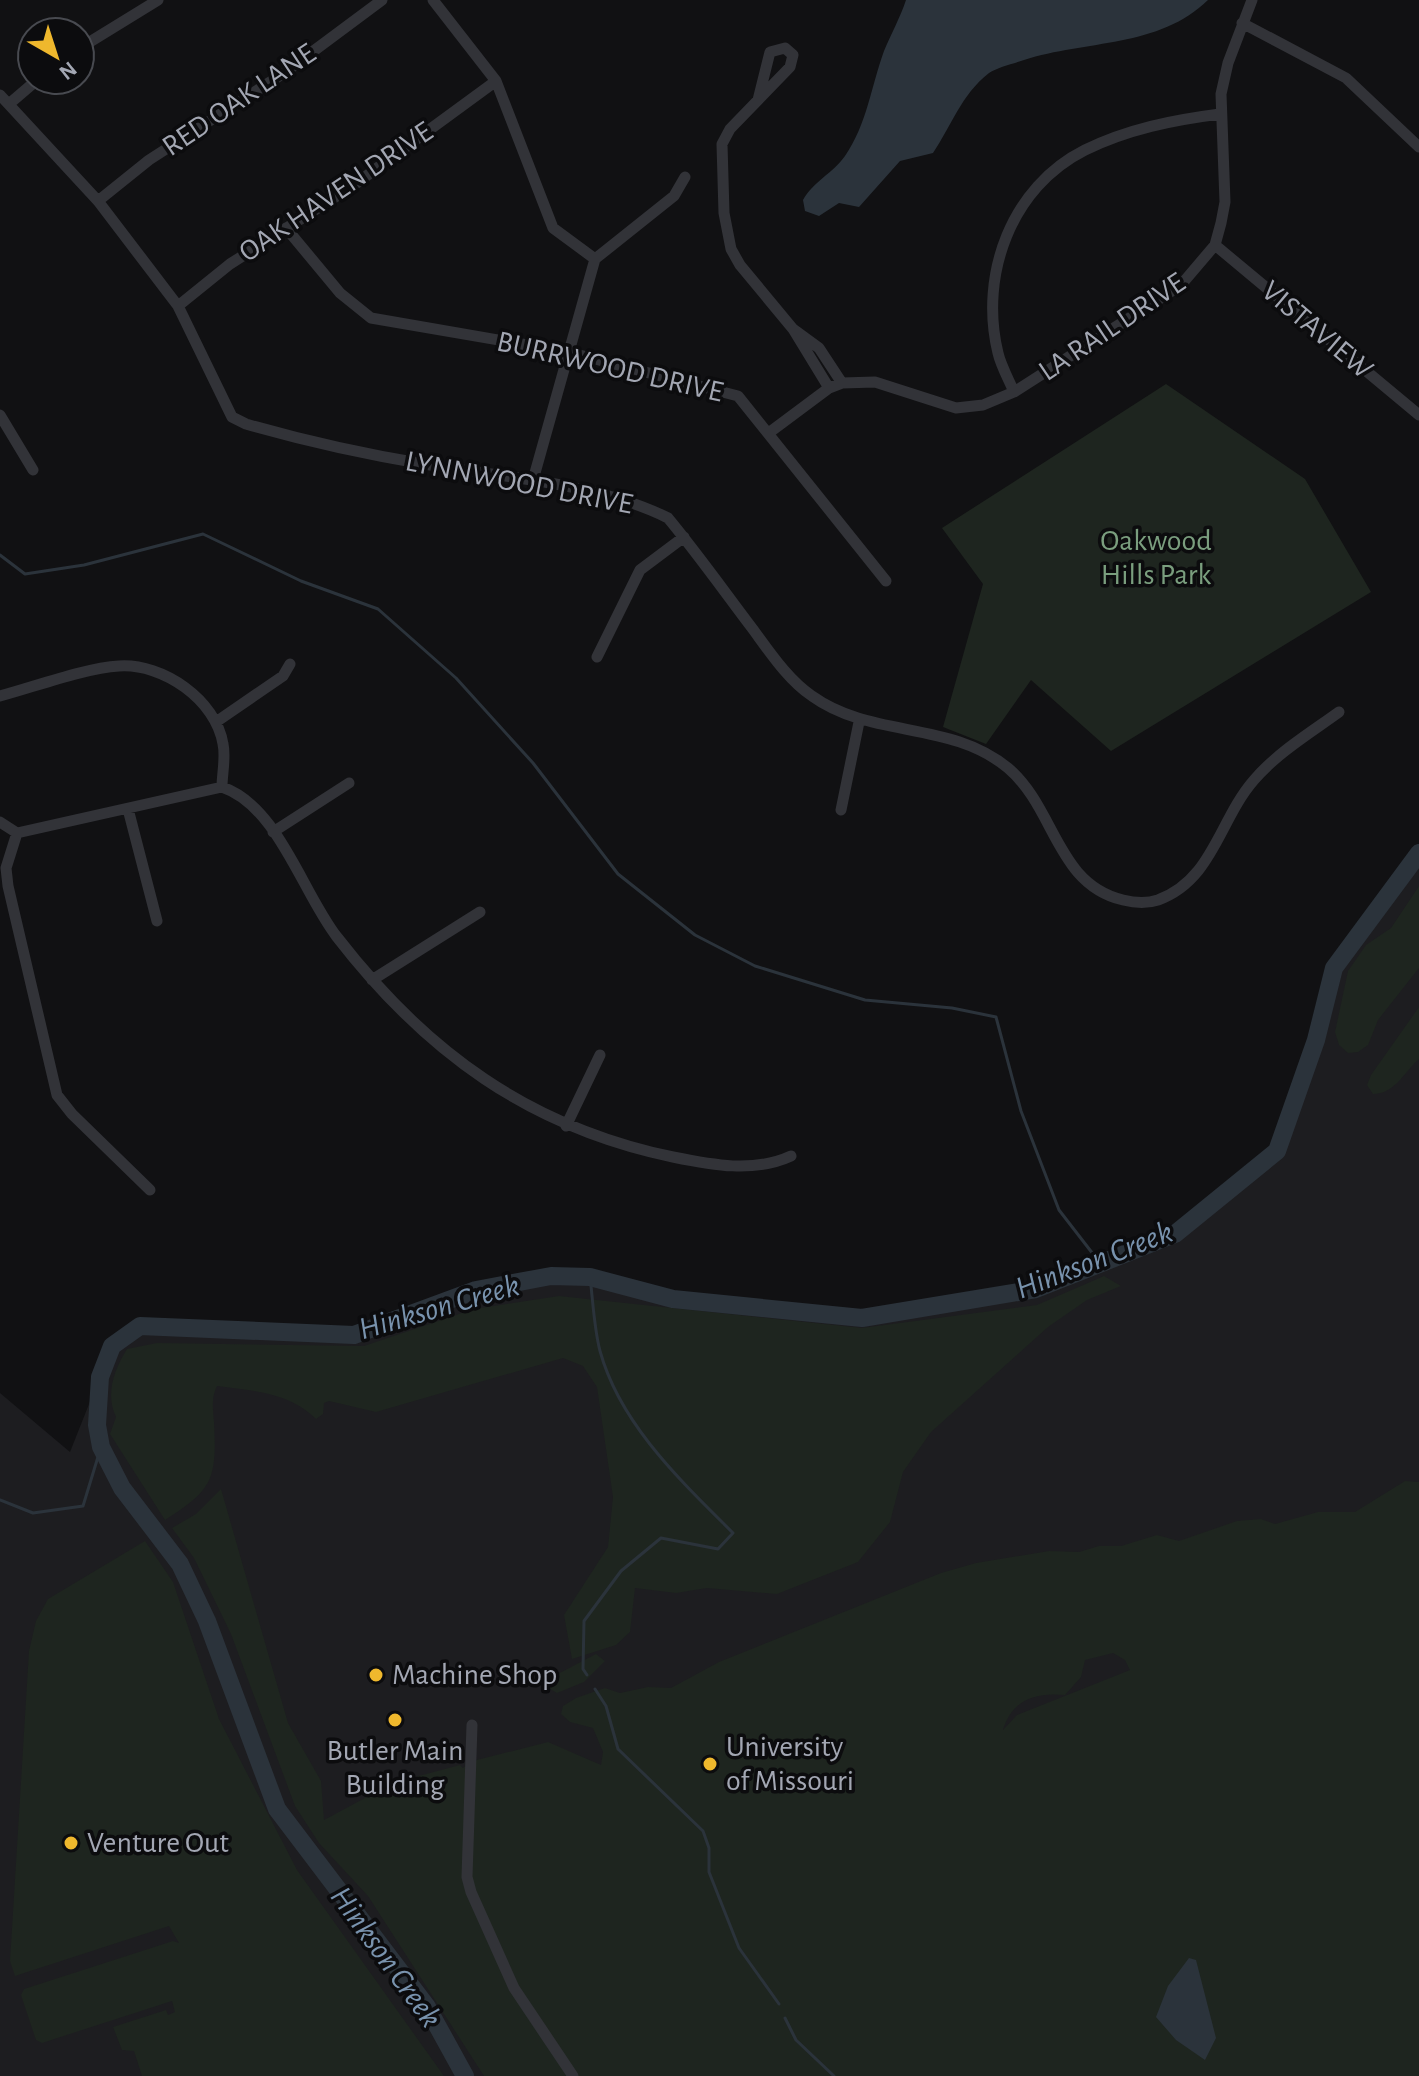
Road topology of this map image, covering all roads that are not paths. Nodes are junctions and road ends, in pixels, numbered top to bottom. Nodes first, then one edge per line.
1 (158, 0) edge
2 (382, 0) edge
3 (433, 0) edge
4 (1252, 0) edge
5 (1242, 23) junction
6 (96, 38) edge
7 (496, 81) junction
8 (0, 95) edge
9 (18, 96) edge
10 (758, 100) dead end
11 (9, 104) junction
12 (1220, 114) junction
13 (1419, 146) edge
14 (685, 177) dead end
15 (98, 201) junction
16 (286, 228) junction
17 (1215, 245) junction
18 (595, 259) junction
19 (178, 306) junction
20 (793, 329) junction
21 (568, 352) junction
22 (842, 383) junction
23 (829, 388) junction
24 (1014, 392) junction
25 (0, 415) edge
26 (1419, 415) edge
27 (770, 432) junction
28 (33, 470) dead end
29 (533, 480) junction
30 (684, 537) junction
31 (886, 581) dead end
32 (597, 657) dead end
33 (290, 664) dead end
34 (0, 696) edge
35 (1339, 712) dead end
36 (216, 722) junction
37 (859, 722) junction
38 (349, 783) dead end
39 (222, 787) junction
40 (128, 809) junction
41 (841, 810) dead end
42 (0, 822) edge
43 (273, 832) junction
44 (17, 833) junction
45 (480, 912) dead end
46 (157, 921) dead end
47 (372, 980) junction
48 (600, 1055) dead end
49 (566, 1126) junction
50 (791, 1156) dead end
51 (150, 1190) dead end
52 (472, 1725) dead end
53 (573, 2076) edge

1 - 6 street
2 - 15 street, RED OAK LANE
3 - 7 street
4 - 5 street, LA RAIL DRIVE
5 - 12 street, LA RAIL DRIVE
5 - 13 street
7 - 16 street, OAK HAVEN DRIVE
7 - 18 street
8 - 11 street, LYNNWOOD DRIVE
9 - 11 street
10 - 20 street
11 - 15 street, LYNNWOOD DRIVE
12 - 17 street, LA RAIL DRIVE
12 - 24 street
14 - 18 street
15 - 19 street, LYNNWOOD DRIVE
16 - 19 street, OAK HAVEN DRIVE
16 - 21 street, BURRWOOD DRIVE
17 - 24 street, LA RAIL DRIVE
17 - 26 street, VISTAVIEW
18 - 21 street
19 - 29 street, LYNNWOOD DRIVE
20 - 22 street
20 - 23 street
21 - 27 street, BURRWOOD DRIVE
21 - 29 street
22 - 23 street, LA RAIL DRIVE
22 - 24 street, LA RAIL DRIVE
23 - 27 street, LA RAIL DRIVE
25 - 28 street
27 - 31 street, BURRWOOD DRIVE
29 - 30 street, LYNNWOOD DRIVE
30 - 32 street
30 - 37 street, LYNNWOOD DRIVE
33 - 36 street
34 - 36 street
35 - 37 street, LYNNWOOD DRIVE
36 - 39 street
37 - 41 street
38 - 43 street
39 - 40 street
39 - 43 street
40 - 44 street
40 - 46 street
42 - 44 street
43 - 47 street
44 - 51 street
45 - 47 street
47 - 49 street
48 - 49 street
49 - 50 street
52 - 53 street

